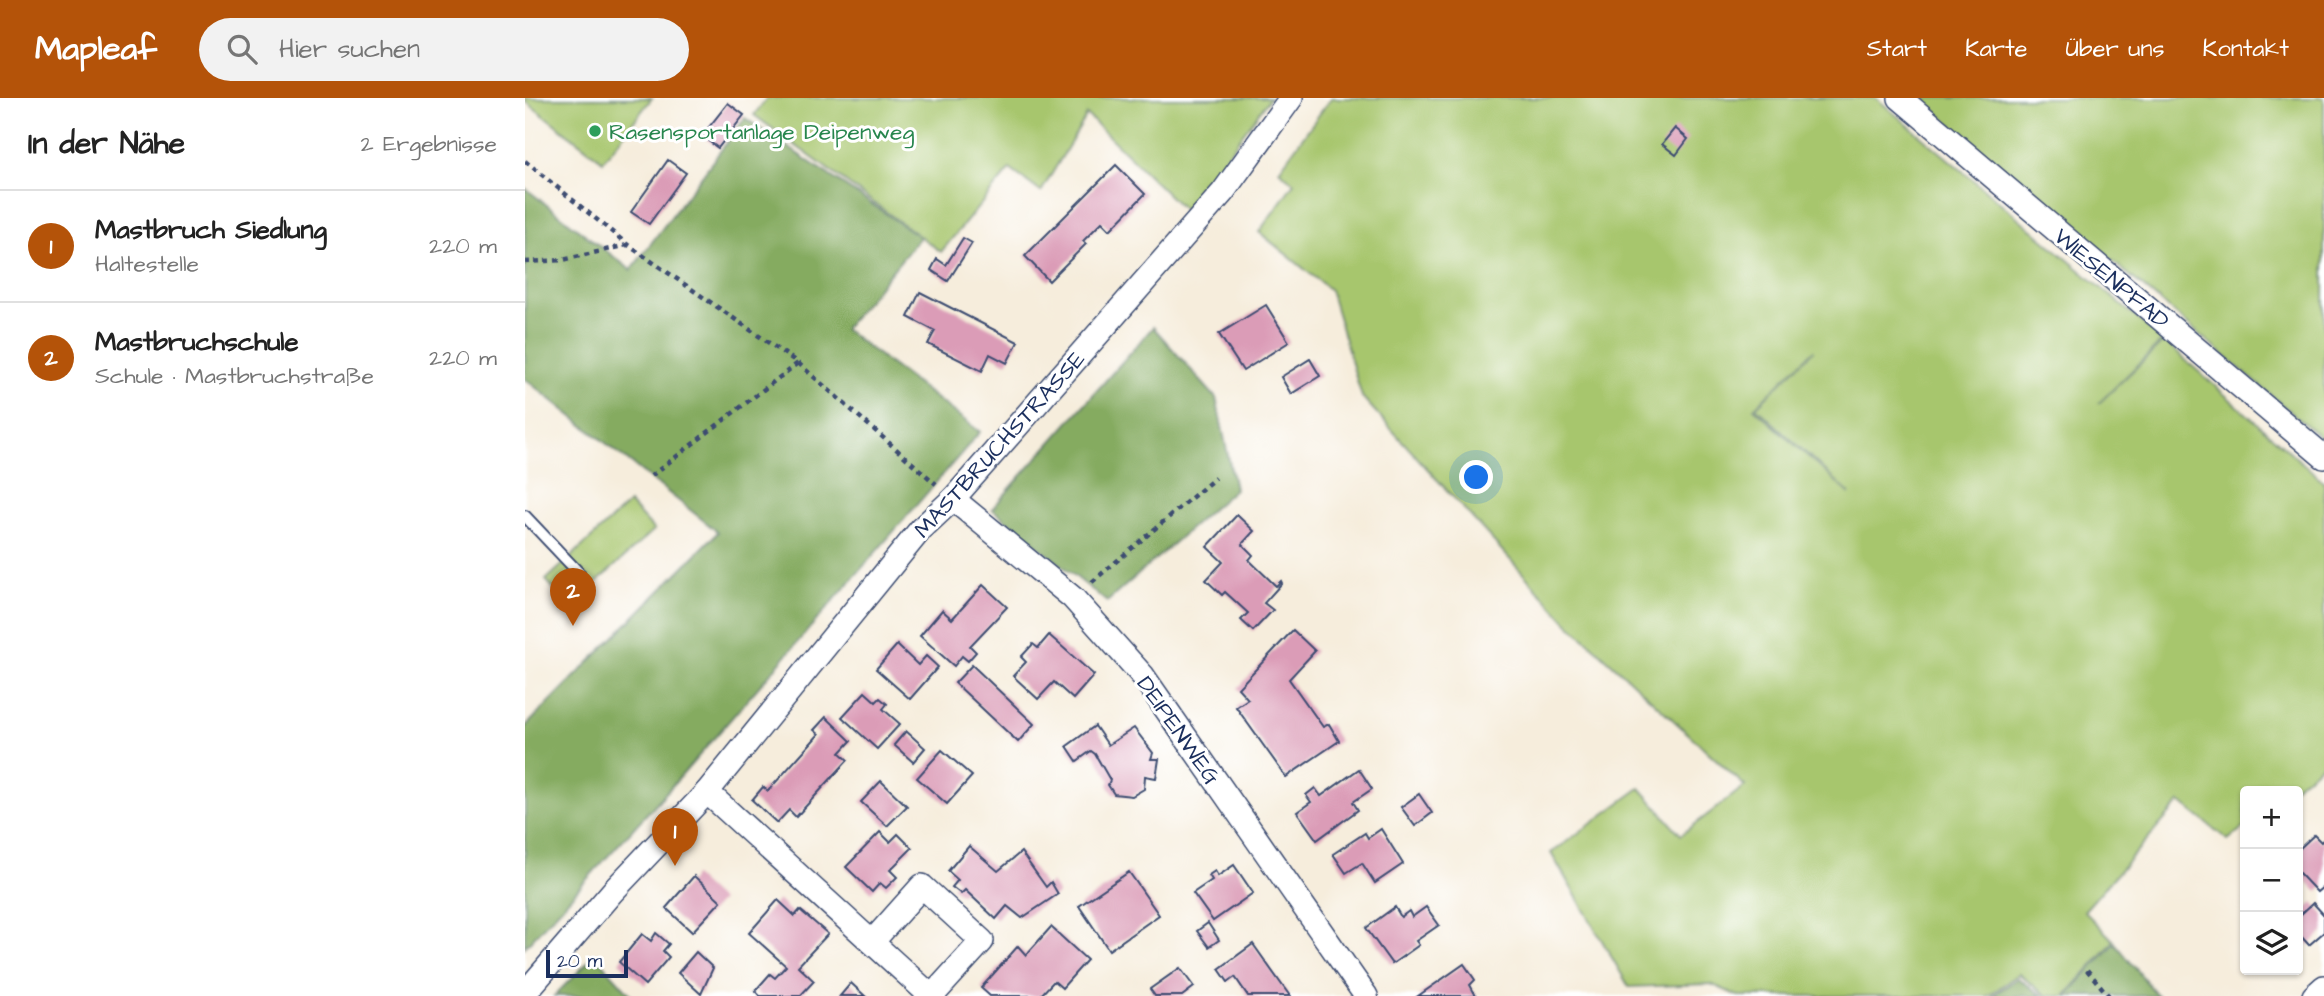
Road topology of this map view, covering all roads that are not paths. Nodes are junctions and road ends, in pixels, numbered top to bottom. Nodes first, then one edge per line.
1 (1291, 98) edge
2 (1900, 98) edge
3 (2324, 457) edge
4 (953, 499) junction
5 (525, 516) edge
6 (579, 573) dead end
7 (707, 792) junction
8 (872, 942) junction
9 (2324, 988) edge
10 (525, 993) edge
11 (931, 996) edge
12 (1366, 996) edge
13 (2314, 996) edge

1 - 4 street, MASTBRUCHSTRASSE
2 - 3 street, WIESENPFAD
4 - 7 street, MASTBRUCHSTRASSE
4 - 12 street, DEIPENWEG
5 - 6 lane
7 - 8 street
7 - 10 street, MASTBRUCHSTRASSE
8 - 11 street
8 - 11 street
9 - 13 street

